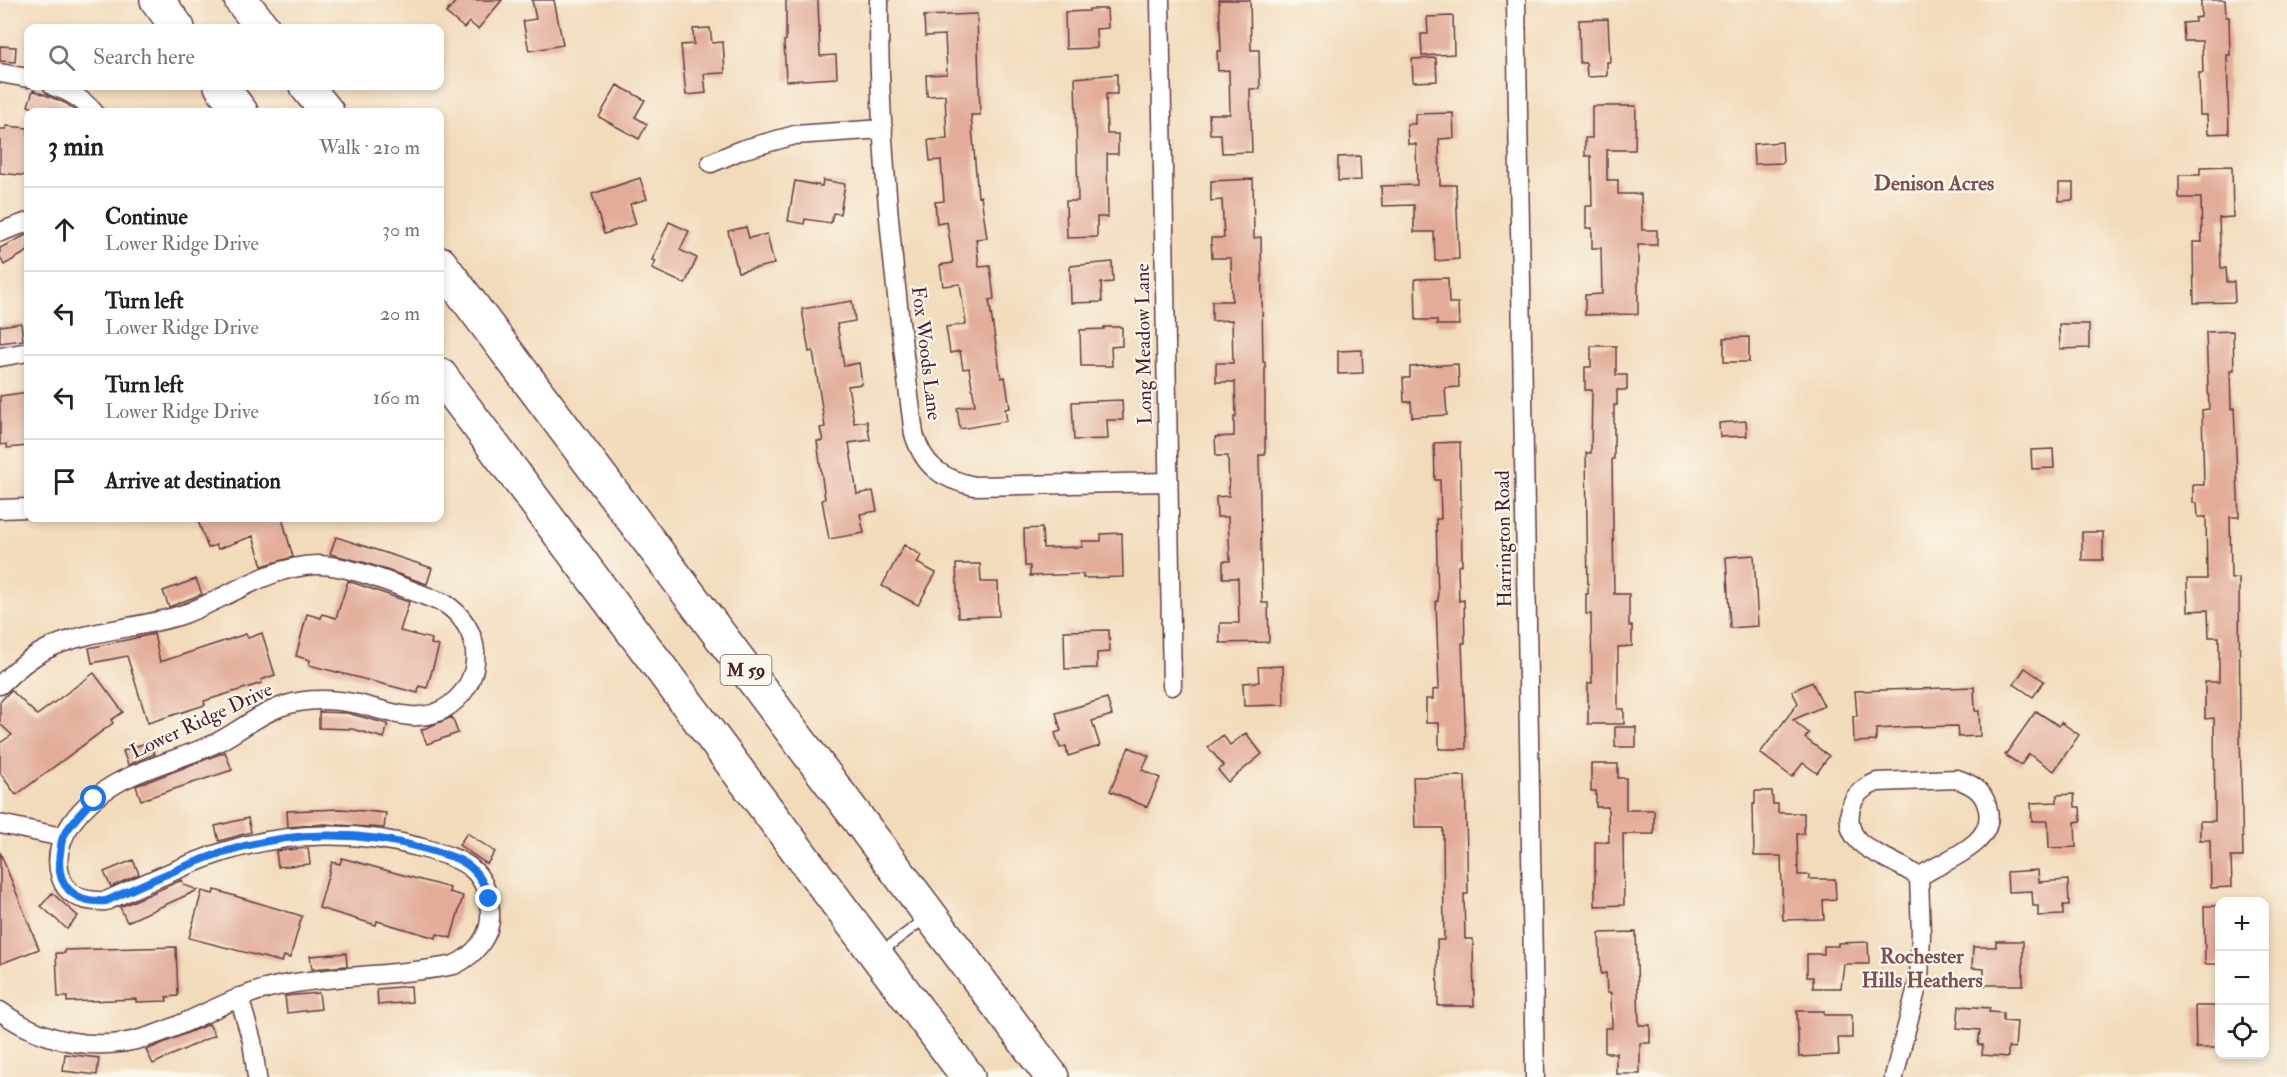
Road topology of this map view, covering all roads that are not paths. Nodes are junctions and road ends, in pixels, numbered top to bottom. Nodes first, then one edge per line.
1 (157, 0) edge
2 (241, 0) edge
3 (879, 0) edge
4 (1160, 0) edge
5 (1516, 0) edge
6 (175, 24) edge
7 (260, 24) edge
8 (0, 73) edge
9 (24, 77) edge
10 (68, 90) edge
11 (224, 90) edge
12 (309, 90) edge
13 (90, 108) edge
14 (238, 108) edge
15 (324, 108) edge
16 (883, 129) junction
17 (711, 163) dead end
18 (24, 223) edge
19 (0, 232) edge
20 (444, 268) edge
21 (24, 353) edge
22 (0, 357) edge
23 (444, 380) edge
24 (1168, 482) junction
25 (24, 508) edge
26 (0, 509) edge
27 (0, 685) edge
28 (1172, 686) dead end
29 (0, 824) edge
30 (62, 837) junction
31 (1919, 877) junction
32 (930, 915) junction
33 (876, 955) junction
34 (239, 997) junction
35 (0, 1011) edge
36 (257, 1077) edge
37 (968, 1077) edge
38 (1052, 1077) edge
39 (1535, 1077) edge
40 (1894, 1077) edge

1 - 6 highway
2 - 7 highway
3 - 16 street, Fox Woods Lane
4 - 24 street, Long Meadow Lane
5 - 39 street, Harrington Road
8 - 9 street
10 - 13 street
11 - 14 highway
12 - 15 highway
16 - 17 street
16 - 24 street, Fox Woods Lane
18 - 19 street
20 - 32 highway, M 59
21 - 22 street
23 - 33 highway
24 - 28 street, Long Meadow Lane
25 - 26 street
27 - 30 street, Lower Ridge Drive
29 - 30 street
30 - 34 street
31 - 31 street
31 - 40 street
32 - 33 lane
32 - 38 highway, M 59
33 - 37 highway
34 - 35 street
34 - 36 street

